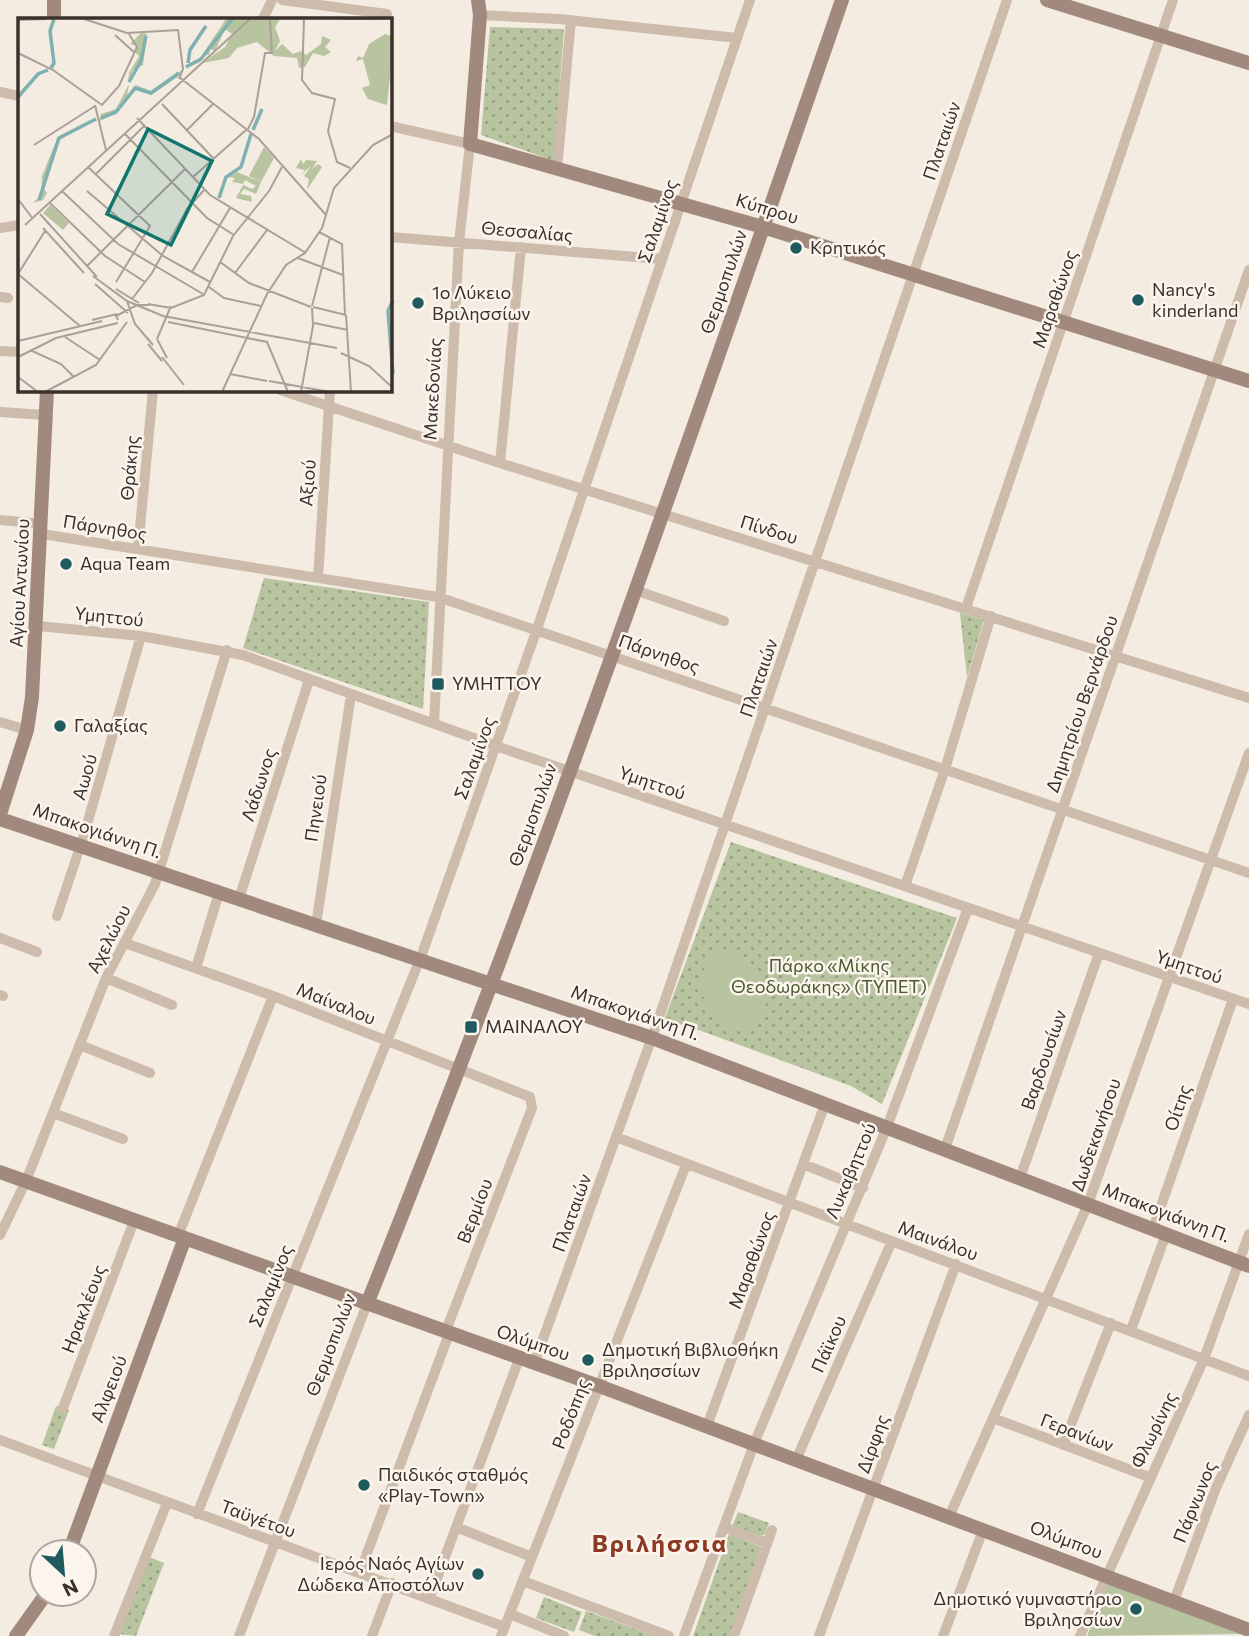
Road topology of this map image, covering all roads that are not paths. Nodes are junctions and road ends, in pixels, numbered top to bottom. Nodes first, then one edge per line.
1 (54, 0) edge
2 (272, 0) edge
3 (282, 0) edge
4 (485, 0) edge
5 (750, 0) edge
6 (842, 0) edge
7 (1007, 0) edge
8 (1047, 0) edge
9 (1174, 0) edge
10 (479, 7) edge
11 (387, 14) dead end
12 (54, 18) edge
13 (263, 18) edge
14 (571, 20) junction
15 (1161, 36) junction
16 (737, 38) junction
17 (1249, 63) edge
18 (0, 92) edge
19 (18, 96) edge
20 (392, 126) edge
21 (470, 144) junction
22 (557, 169) junction
23 (681, 204) junction
24 (18, 225) edge
25 (763, 227) junction
26 (0, 228) edge
27 (392, 237) edge
28 (459, 242) junction
29 (521, 247) junction
30 (661, 259) junction
31 (1249, 270) edge
32 (914, 275) junction
33 (1064, 322) junction
34 (0, 351) edge
35 (18, 352) edge
36 (1214, 370) junction
37 (1249, 381) edge
38 (47, 392) edge
39 (153, 392) edge
40 (286, 392) edge
41 (330, 392) edge
42 (329, 406) junction
43 (0, 412) edge
44 (46, 415) junction
45 (449, 446) junction
46 (500, 463) junction
47 (584, 488) junction
48 (663, 513) junction
49 (0, 520) edge
50 (42, 529) junction
51 (138, 549) junction
52 (816, 561) junction
53 (318, 578) junction
54 (635, 590) junction
55 (438, 597) junction
56 (966, 608) junction
57 (991, 616) junction
58 (724, 621) dead end
59 (38, 626) junction
60 (537, 629) junction
61 (141, 636) junction
62 (227, 650) junction
63 (612, 655) junction
64 (1116, 656) junction
65 (309, 680) junction
66 (351, 695) junction
67 (1249, 698) edge
68 (766, 706) junction
69 (0, 722) edge
70 (434, 723) junction
71 (27, 730) junction
72 (496, 746) junction
73 (1249, 753) edge
74 (946, 769) junction
75 (570, 771) junction
76 (1063, 809) junction
77 (0, 817) edge
78 (726, 825) junction
79 (81, 846) junction
80 (1212, 861) junction
81 (159, 872) junction
82 (1249, 873) edge
83 (905, 886) junction
84 (219, 893) junction
85 (239, 900) junction
86 (968, 908) junction
87 (57, 916) dead end
88 (316, 925) junction
89 (1022, 926) junction
90 (0, 938) edge
91 (125, 943) junction
92 (37, 952) dead end
93 (1099, 953) junction
94 (419, 960) junction
95 (196, 968) junction
96 (1168, 976) junction
97 (106, 978) junction
98 (492, 985) junction
99 (273, 996) junction
100 (1233, 999) junction
101 (1249, 1004) edge
102 (172, 1005) dead end
103 (652, 1038) junction
104 (386, 1042) junction
105 (80, 1045) junction
106 (459, 1070) junction
107 (150, 1073) dead end
108 (532, 1100) joint
109 (825, 1104) junction
110 (53, 1113) junction
111 (887, 1127) junction
112 (616, 1137) junction
113 (123, 1139) dead end
114 (946, 1149) junction
115 (803, 1164) junction
116 (686, 1165) junction
117 (0, 1172) edge
118 (1020, 1178) junction
119 (26, 1181) junction
120 (863, 1188) junction
121 (790, 1203) junction
122 (1088, 1204) junction
123 (134, 1221) junction
124 (845, 1223) junction
125 (1159, 1231) junction
126 (1249, 1234) edge
127 (0, 1235) edge
128 (181, 1237) junction
129 (892, 1241) junction
130 (956, 1264) junction
131 (1244, 1264) edge
132 (292, 1276) junction
133 (1044, 1298) junction
134 (367, 1304) junction
135 (1111, 1323) junction
136 (1131, 1330) junction
137 (447, 1334) junction
138 (519, 1359) junction
139 (1204, 1359) junction
140 (534, 1364) junction
141 (1249, 1376) edge
142 (599, 1386) junction
143 (63, 1408) dead end
144 (1249, 1415) edge
145 (993, 1418) junction
146 (708, 1426) junction
147 (0, 1442) edge
148 (754, 1444) junction
149 (1063, 1445) junction
150 (796, 1460) junction
151 (96, 1474) junction
152 (1149, 1477) junction
153 (873, 1489) junction
154 (167, 1503) junction
155 (197, 1514) junction
156 (949, 1517) junction
157 (456, 1527) junction
158 (724, 1527) junction
159 (772, 1530) dead end
160 (984, 1530) junction
161 (74, 1538) edge
162 (277, 1543) junction
163 (767, 1543) junction
164 (532, 1557) junction
165 (360, 1572) junction
166 (1105, 1576) junction
167 (523, 1581) junction
168 (392, 1583) junction
169 (430, 1597) junction
170 (1174, 1601) junction
171 (36, 1608) edge
172 (510, 1614) junction
173 (1247, 1630) edge
174 (503, 1631) edge
175 (557, 1635) edge
176 (16, 1636) edge
177 (114, 1636) edge
178 (239, 1636) edge
179 (372, 1636) edge
180 (669, 1636) edge
181 (684, 1636) edge
182 (734, 1636) edge
183 (819, 1636) edge
184 (943, 1636) edge
185 (1080, 1636) edge

1 - 12 street
2 - 13 street
3 - 11 street
4 - 10 street, Μακεδονίας
5 - 16 street, Σαλαμίνος
6 - 25 street, Θερμοπυλών
7 - 32 street, Πλαταιών
8 - 15 street
9 - 15 street, Μαραθώνος
10 - 14 street
10 - 21 street, Μακεδονίας
14 - 16 street
14 - 22 street
15 - 17 street
15 - 33 street, Μαραθώνος
16 - 23 street, Σαλαμίνος
18 - 19 street
20 - 21 street, Κύπρου
21 - 22 street, Κύπρου
21 - 28 street, Μακεδονίας
22 - 23 street, Κύπρου
23 - 25 street, Κύπρου
23 - 30 street, Σαλαμίνος
24 - 26 street
25 - 32 street, Κύπρου
25 - 48 street, Θερμοπυλών
27 - 28 street, Θεσσαλίας
28 - 29 street, Θεσσαλίας
28 - 45 street, Μακεδονίας
29 - 30 street, Θεσσαλίας
29 - 46 street
30 - 47 street, Σαλαμίνος
31 - 36 street, Δημητρίου Βερνάρδου
32 - 33 street, Κύπρου
32 - 52 street, Πλαταιών
33 - 36 street, Κύπρου
33 - 56 street, Μαραθώνος
34 - 35 street
36 - 37 street, Κύπρου
36 - 64 street, Δημητρίου Βερνάρδου
38 - 44 street, Αγίου Αντωνίου
39 - 51 street, Θράκης
40 - 42 street, Πίνδου
41 - 42 street, Αξιού
42 - 45 street, Πίνδου
42 - 53 street, Αξιού
43 - 44 street
44 - 50 street, Αγίου Αντωνίου
45 - 46 street, Πίνδου
45 - 55 street, Μακεδονίας
46 - 47 street, Πίνδου
47 - 48 street, Πίνδου
47 - 60 street, Σαλαμίνος
48 - 52 street, Πίνδου
48 - 54 street, Θερμοπυλών
49 - 50 street, Πάρνηθος
50 - 51 street, Πάρνηθος
50 - 59 street, Αγίου Αντωνίου
51 - 53 street, Πάρνηθος
52 - 56 street, Πίνδου
52 - 68 street, Πλαταιών
53 - 55 street, Πάρνηθος
54 - 58 street
54 - 63 street, Θερμοπυλών
55 - 60 street, Πάρνηθος
55 - 70 street, Μακεδονίας
56 - 57 street, Πίνδου
57 - 64 street, Πίνδου
57 - 74 street
59 - 61 street, Υμηττού
59 - 71 street, Αγίου Αντωνίου
60 - 63 street, Πάρνηθος
60 - 72 street, Σαλαμίνος
61 - 62 street, Υμηττού
61 - 79 street, Αωού
62 - 65 street, Υμηττού
62 - 81 street, Αχελώου
63 - 68 street, Πάρνηθος
63 - 75 street, Θερμοπυλών
64 - 67 street, Πίνδου
64 - 76 street, Δημητρίου Βερνάρδου
65 - 66 street, Υμηττού
65 - 85 street, Λάδωνος
66 - 70 street, Υμηττού
66 - 88 street, Πηνειού
68 - 74 street, Πάρνηθος
68 - 78 street, Πλαταιών
69 - 71 street
70 - 72 street, Υμηττού
71 - 77 street, Αγίου Αντωνίου
72 - 75 street, Υμηττού
72 - 94 street, Σαλαμίνος
73 - 80 street, Δωδεκανήσου
74 - 76 street, Πάρνηθος
74 - 83 street
75 - 78 street, Υμηττού
75 - 98 street, Θερμοπυλών
76 - 80 street, Πάρνηθος
76 - 89 street, Δημητρίου Βερνάρδου
77 - 79 street, Μπακογιάννη Π.
78 - 83 street, Υμηττού
78 - 103 street, Πλαταιών
79 - 81 street, Μπακογιάννη Π.
79 - 87 street, Αωού
80 - 82 street, Πάρνηθος
80 - 96 street, Δωδεκανήσου
81 - 84 street, Μπακογιάννη Π.
81 - 91 street, Αχελώου
83 - 86 street, Υμηττού
84 - 85 street, Μπακογιάννη Π.
84 - 95 street
85 - 88 street, Μπακογιάννη Π.
86 - 89 street, Υμηττού
86 - 111 street, Λυκαβηττού
88 - 94 street, Μπακογιάννη Π.
89 - 93 street, Υμηττού
89 - 114 street, Δημητρίου Βερνάρδου
90 - 92 street
91 - 95 street, Μαίναλου
91 - 97 street, Αχελώου
93 - 96 street, Υμηττού
93 - 118 street, Βαρδουσίων
94 - 98 street, Μπακογιάννη Π.
94 - 104 street, Σαλαμίνος
95 - 99 street, Μαίναλου
96 - 100 street, Υμηττού
96 - 122 street, Δωδεκανήσου
97 - 102 street
97 - 105 street, Αχελώου
98 - 103 street, Μπακογιάννη Π.
98 - 106 street, Θερμοπυλών
99 - 104 street, Μαίναλου
99 - 128 street, Αλφειού
100 - 101 street, Υμηττού
100 - 125 street, Οίτης
103 - 109 street, Μπακογιάννη Π.
103 - 112 street, Πλαταιών
104 - 106 street, Μαίναλου
104 - 132 street, Σαλαμίνος
105 - 107 street
105 - 110 street, Αχελώου
106 - 108 street, Μαίναλου
106 - 134 street, Θερμοπυλών
108 - 137 street, Βερμίου
109 - 111 street, Μπακογιάννη Π.
109 - 115 street, Μαραθώνος
110 - 113 street
110 - 119 street, Αχελώου
111 - 114 street, Μπακογιάννη Π.
111 - 120 street, Λυκαβηττού
112 - 116 street, Μαινάλου
112 - 140 street, Πλαταιών
114 - 118 street, Μπακογιάννη Π.
115 - 120 street
115 - 121 street, Μαραθώνος
116 - 121 street, Μαινάλου
116 - 142 street, Ροδόπης
117 - 119 street, Ολύμπου
118 - 122 street, Μπακογιάννη Π.
119 - 123 street, Ολύμπου
119 - 127 street, Αχελώου
120 - 124 street, Λυκαβηττού
121 - 124 street, Μαινάλου
121 - 146 street, Μαραθώνος
122 - 125 street, Μπακογιάννη Π.
122 - 133 street, Δωδεκανήσου
123 - 128 street, Ολύμπου
123 - 143 street, Ηρακλέους
124 - 129 street, Μαινάλου
124 - 148 street, Λυκαβηττού
125 - 131 street, Μπακογιάννη Π.
125 - 136 street, Οίτης
126 - 131 street, Φλωρίνης
128 - 132 street, Ολύμπου
128 - 151 street, Αλφειού
129 - 130 street, Μαινάλου
129 - 150 street, Πάϊκου
130 - 133 street, Μαινάλου
130 - 153 street, Δίρφης
131 - 139 street, Φλωρίνης
132 - 134 street, Ολύμπου
132 - 155 street, Σαλαμίνος
133 - 135 street, Μαινάλου
133 - 145 street, Δωδεκανήσου
134 - 137 street, Ολύμπου
134 - 162 street, Θερμοπυλών
135 - 136 street, Μαινάλου
135 - 149 street
136 - 139 street, Μαινάλου
137 - 138 street, Ολύμπου
137 - 165 street, Βερμίου
138 - 140 street, Ολύμπου
138 - 157 street
139 - 141 street, Μαινάλου
139 - 152 street, Φλωρίνης
140 - 142 street, Ολύμπου
142 - 146 street, Ολύμπου
142 - 164 street, Ροδόπης
144 - 170 street, Πάρνωνος
145 - 149 street, Γερανίων
145 - 156 street, Δωδεκανήσου
146 - 148 street, Ολύμπου
147 - 151 street, Ταϋγέτου
148 - 150 street, Ολύμπου
148 - 158 street, Λυκαβηττού
149 - 152 street, Γερανίων
150 - 153 street, Ολύμπου
151 - 154 street, Ταϋγέτου
151 - 161 street, Αλφειού
152 - 166 street, Φλωρίνης
153 - 156 street, Ολύμπου
153 - 183 street, Δίρφης
154 - 155 street, Ταϋγέτου
154 - 177 street
155 - 162 street, Ταϋγέτου
156 - 160 street, Ολύμπου
157 - 164 street
157 - 169 street
158 - 163 street
158 - 181 street, Λυκαβηττού
159 - 163 street
160 - 166 street, Ολύμπου
160 - 184 street
162 - 165 street, Ταϋγέτου
162 - 178 street, Θερμοπυλών
163 - 182 street
164 - 167 street, Ροδόπης
165 - 168 street, Ταϋγέτου
166 - 170 street, Ολύμπου
166 - 185 street, Φλωρίνης
167 - 172 street, Ροδόπης
167 - 180 street
168 - 169 street, Ταϋγέτου
168 - 179 street
169 - 174 street, Ταϋγέτου
170 - 173 street, Ολύμπου
171 - 176 street
172 - 174 street, Ροδόπης
172 - 175 street

